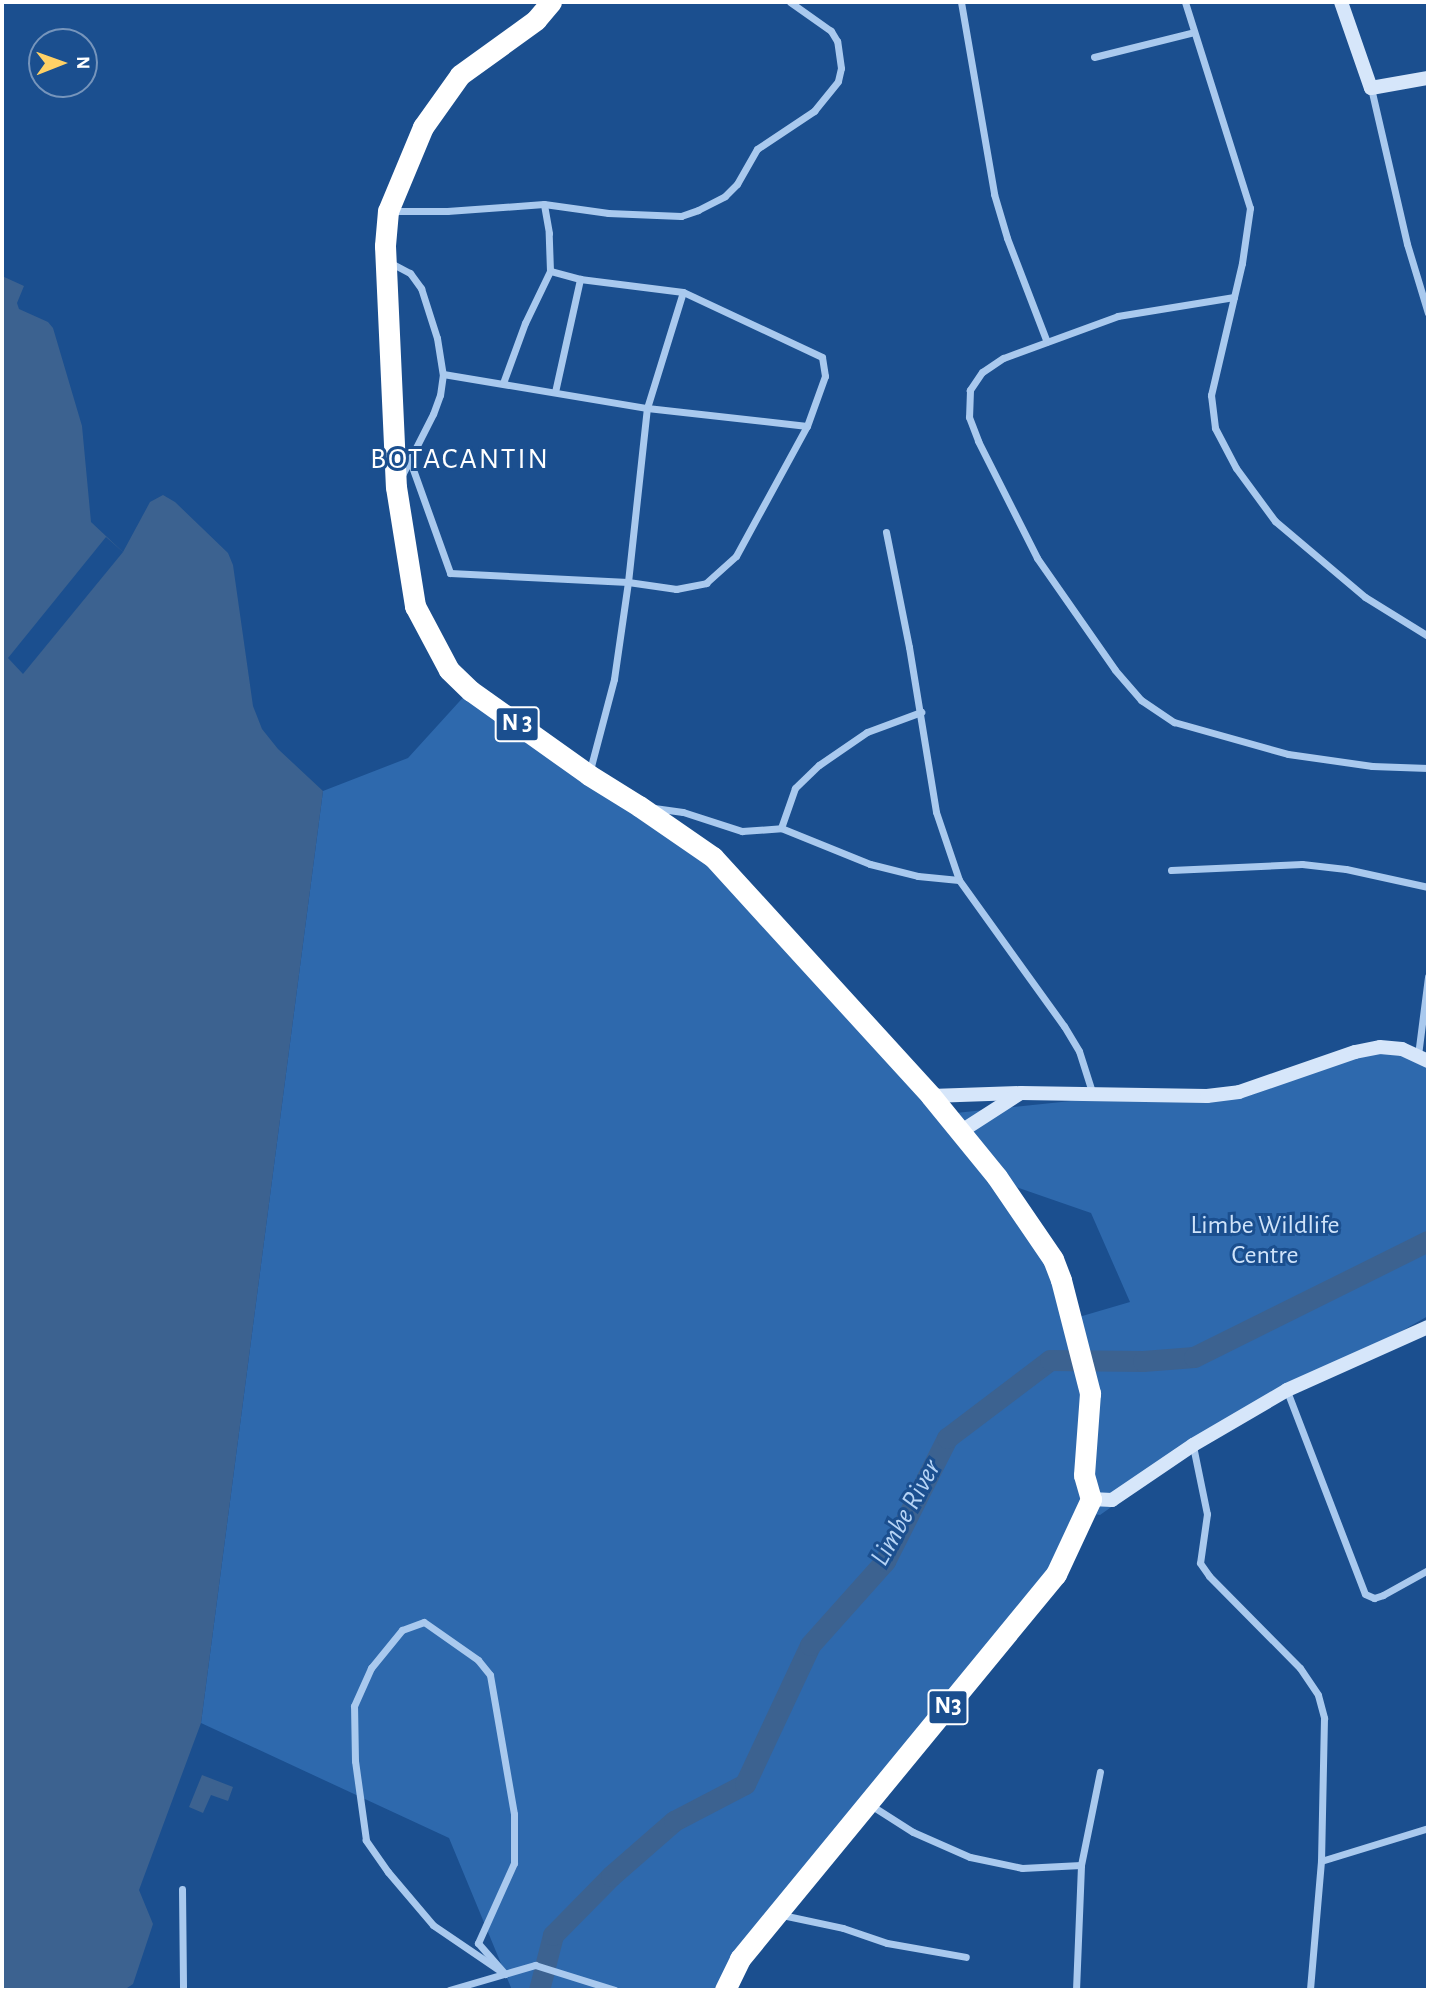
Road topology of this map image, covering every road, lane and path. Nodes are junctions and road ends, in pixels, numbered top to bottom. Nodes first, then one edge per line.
1 (551, 2) edge
2 (790, 2) edge
3 (961, 2) edge
4 (1185, 2) edge
5 (1341, 2) edge
6 (1194, 32) junction
7 (1094, 57) dead end
8 (1428, 78) edge
9 (1371, 88) junction
10 (544, 204) junction
11 (388, 211) junction
12 (386, 261) junction
13 (550, 271) junction
14 (580, 279) junction
15 (683, 292) junction
16 (1234, 297) junction
17 (1428, 313) edge
18 (1047, 342) junction
19 (443, 374) junction
20 (503, 383) junction
21 (555, 392) junction
22 (647, 408) junction
23 (807, 426) junction
24 (410, 461) junction
25 (396, 487) junction
26 (886, 532) dead end
27 (628, 582) junction
28 (1428, 636) edge
29 (921, 712) junction
30 (1428, 768) edge
31 (589, 775) junction
32 (639, 806) junction
33 (781, 828) junction
34 (1171, 870) dead end
35 (959, 880) junction
36 (1428, 887) edge
37 (1428, 977) edge
38 (1426, 1000) edge
39 (1423, 1058) edge
40 (1021, 1093) junction
41 (931, 1096) junction
42 (1093, 1096) junction
43 (960, 1132) junction
44 (1428, 1327) edge
45 (1287, 1390) junction
46 (1193, 1445) junction
47 (1091, 1499) junction
48 (1428, 1570) edge
49 (1100, 1772) dead end
50 (869, 1803) junction
51 (1428, 1828) edge
52 (1321, 1861) junction
53 (1081, 1865) junction
54 (182, 1889) dead end
55 (778, 1914) junction
56 (966, 1957) dead end
57 (505, 1974) junction
58 (183, 1990) edge
59 (449, 1990) edge
60 (615, 1990) edge
61 (724, 1990) edge
62 (1076, 1990) edge
63 (1310, 1990) edge

1 - 11 highway, N 3
2 - 10 street
3 - 18 street
4 - 6 street
5 - 9 street
6 - 7 street
6 - 16 street
8 - 9 street
9 - 17 street
10 - 11 street
10 - 13 street
11 - 12 highway, N 3
12 - 19 street
12 - 25 highway, N 3
13 - 14 street
13 - 20 street
14 - 15 street
14 - 21 street
15 - 22 street
15 - 23 street
16 - 18 street
16 - 28 street
18 - 30 street
19 - 20 street
19 - 24 street
20 - 21 street
21 - 22 street
22 - 23 street
22 - 27 street
23 - 27 street
24 - 25 street
24 - 27 street
25 - 31 highway, N 3
26 - 29 street
27 - 31 street
29 - 33 street
29 - 35 street
31 - 32 highway, N 3
32 - 33 street
32 - 41 highway, N 3
33 - 35 street
34 - 36 street
35 - 42 street
37 - 38 street
38 - 39 street
39 - 42 street
40 - 41 street
40 - 42 street
40 - 43 street
41 - 43 highway, N 3
43 - 47 highway, N 3
44 - 45 street
45 - 46 street
45 - 48 street
46 - 47 street
46 - 52 street
47 - 50 highway, N3
49 - 53 street
50 - 53 street
50 - 55 highway, N3
51 - 52 street
52 - 63 street
53 - 62 street
54 - 58 street
55 - 56 street
55 - 61 highway, N3
57 - 57 street
57 - 59 street
57 - 60 street

